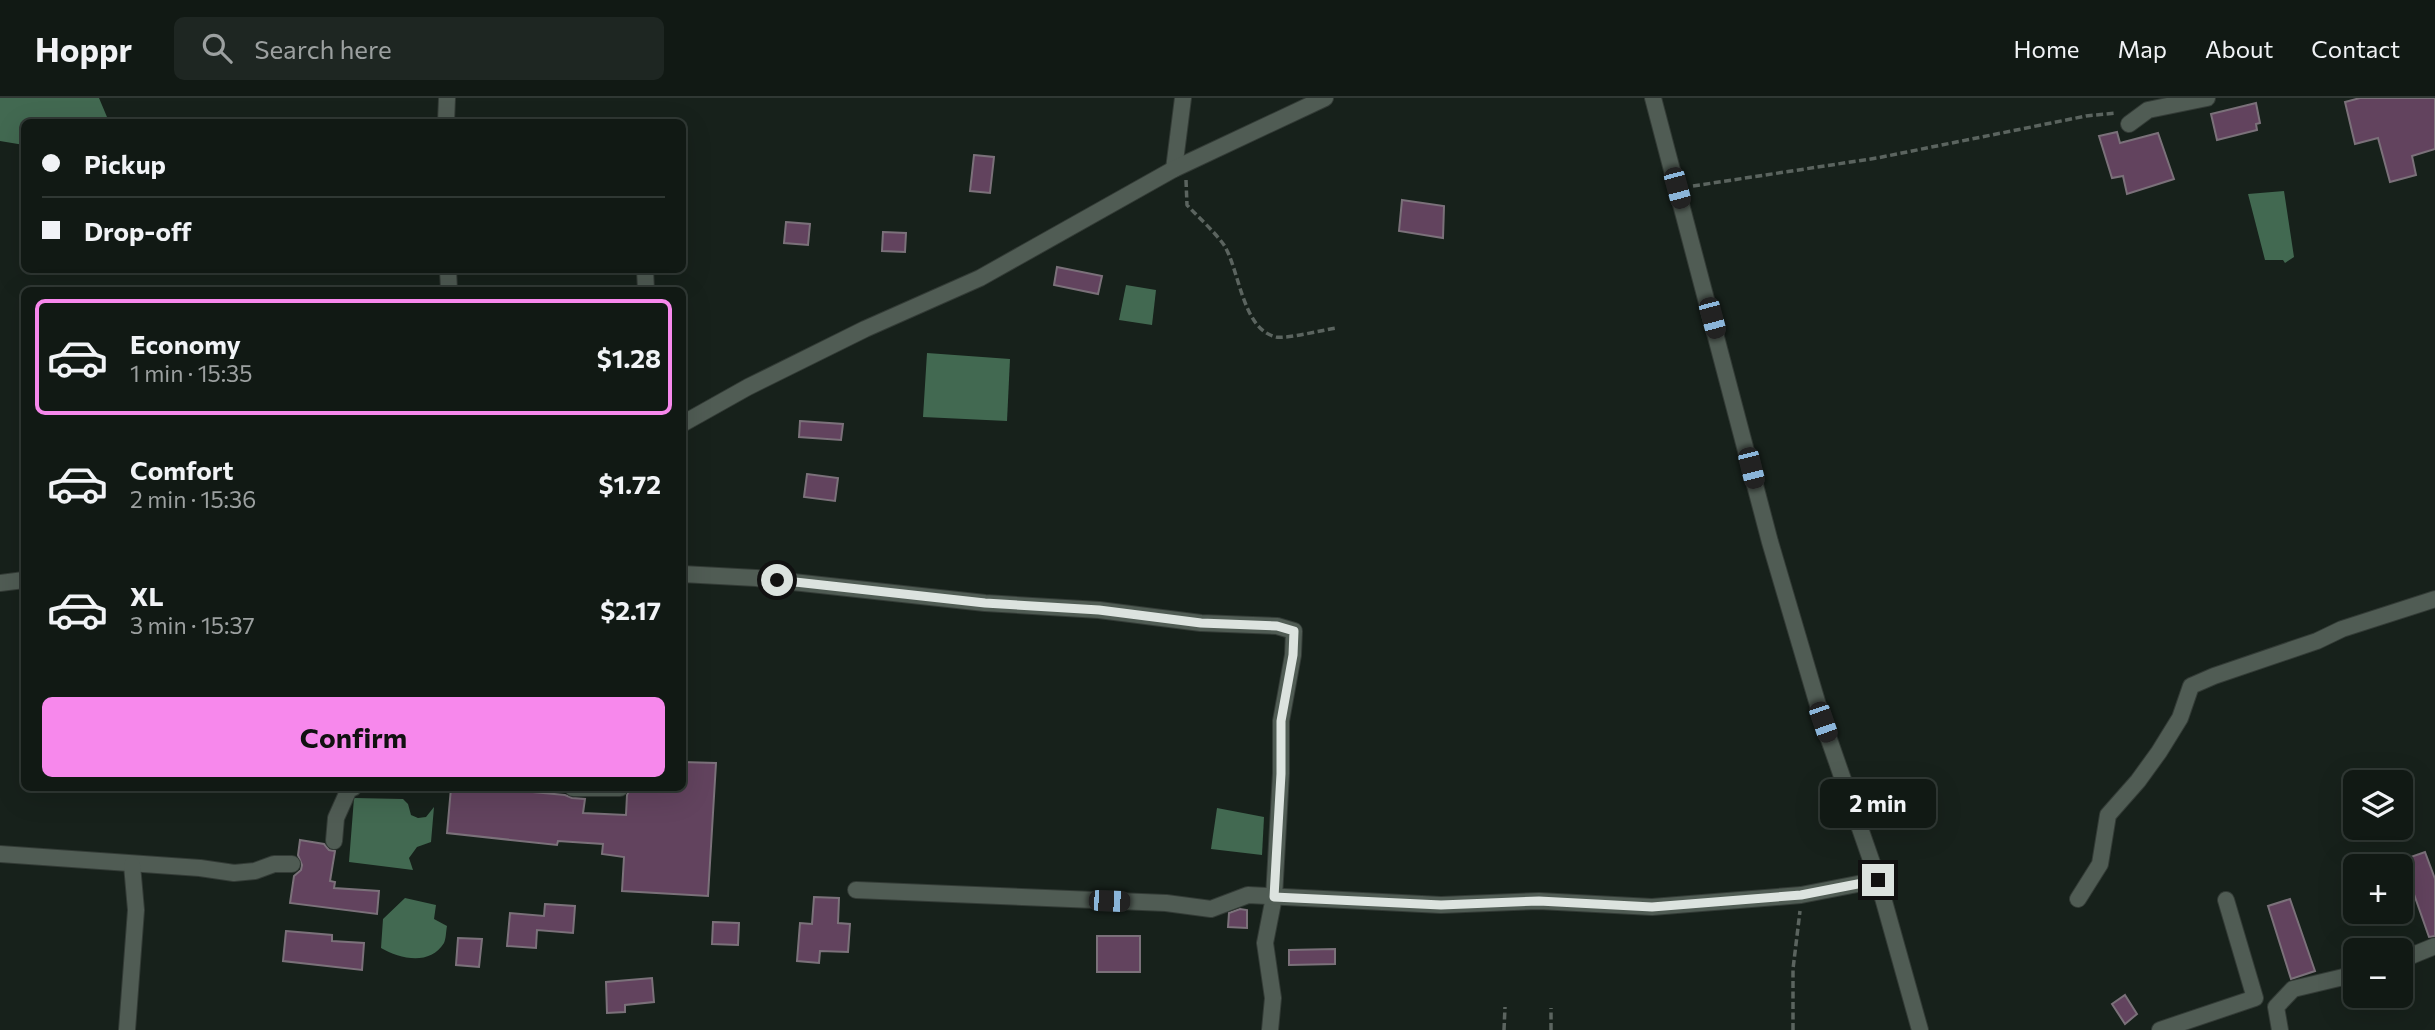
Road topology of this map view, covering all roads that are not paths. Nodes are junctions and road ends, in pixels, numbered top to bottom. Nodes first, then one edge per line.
1 (447, 98) edge
2 (1183, 98) edge
3 (1325, 98) edge
4 (1653, 98) edge
5 (2207, 98) edge
6 (446, 119) edge
7 (2129, 124) dead end
8 (1180, 166) junction
9 (686, 422) edge
10 (686, 574) edge
11 (21, 580) edge
12 (0, 583) edge
13 (2435, 599) edge
14 (348, 791) edge
15 (334, 841) dead end
16 (0, 854) edge
17 (292, 864) dead end
18 (132, 865) junction
19 (1878, 880) junction
20 (856, 890) dead end
21 (1274, 897) junction
22 (2078, 899) dead end
23 (2226, 900) dead end
24 (2435, 946) edge
25 (2413, 955) edge
26 (2343, 977) edge
27 (127, 1030) edge
28 (1270, 1030) edge
29 (1920, 1030) edge
30 (2160, 1030) edge
31 (2280, 1030) edge

1 - 6 street
2 - 8 street
3 - 8 street
4 - 19 street
5 - 7 street
8 - 9 street
10 - 21 street
11 - 12 street
13 - 22 street
14 - 15 street
16 - 18 street
17 - 18 street
18 - 27 street
19 - 21 street
19 - 29 street
20 - 21 street
21 - 28 street
23 - 30 street
24 - 25 street
26 - 31 street

